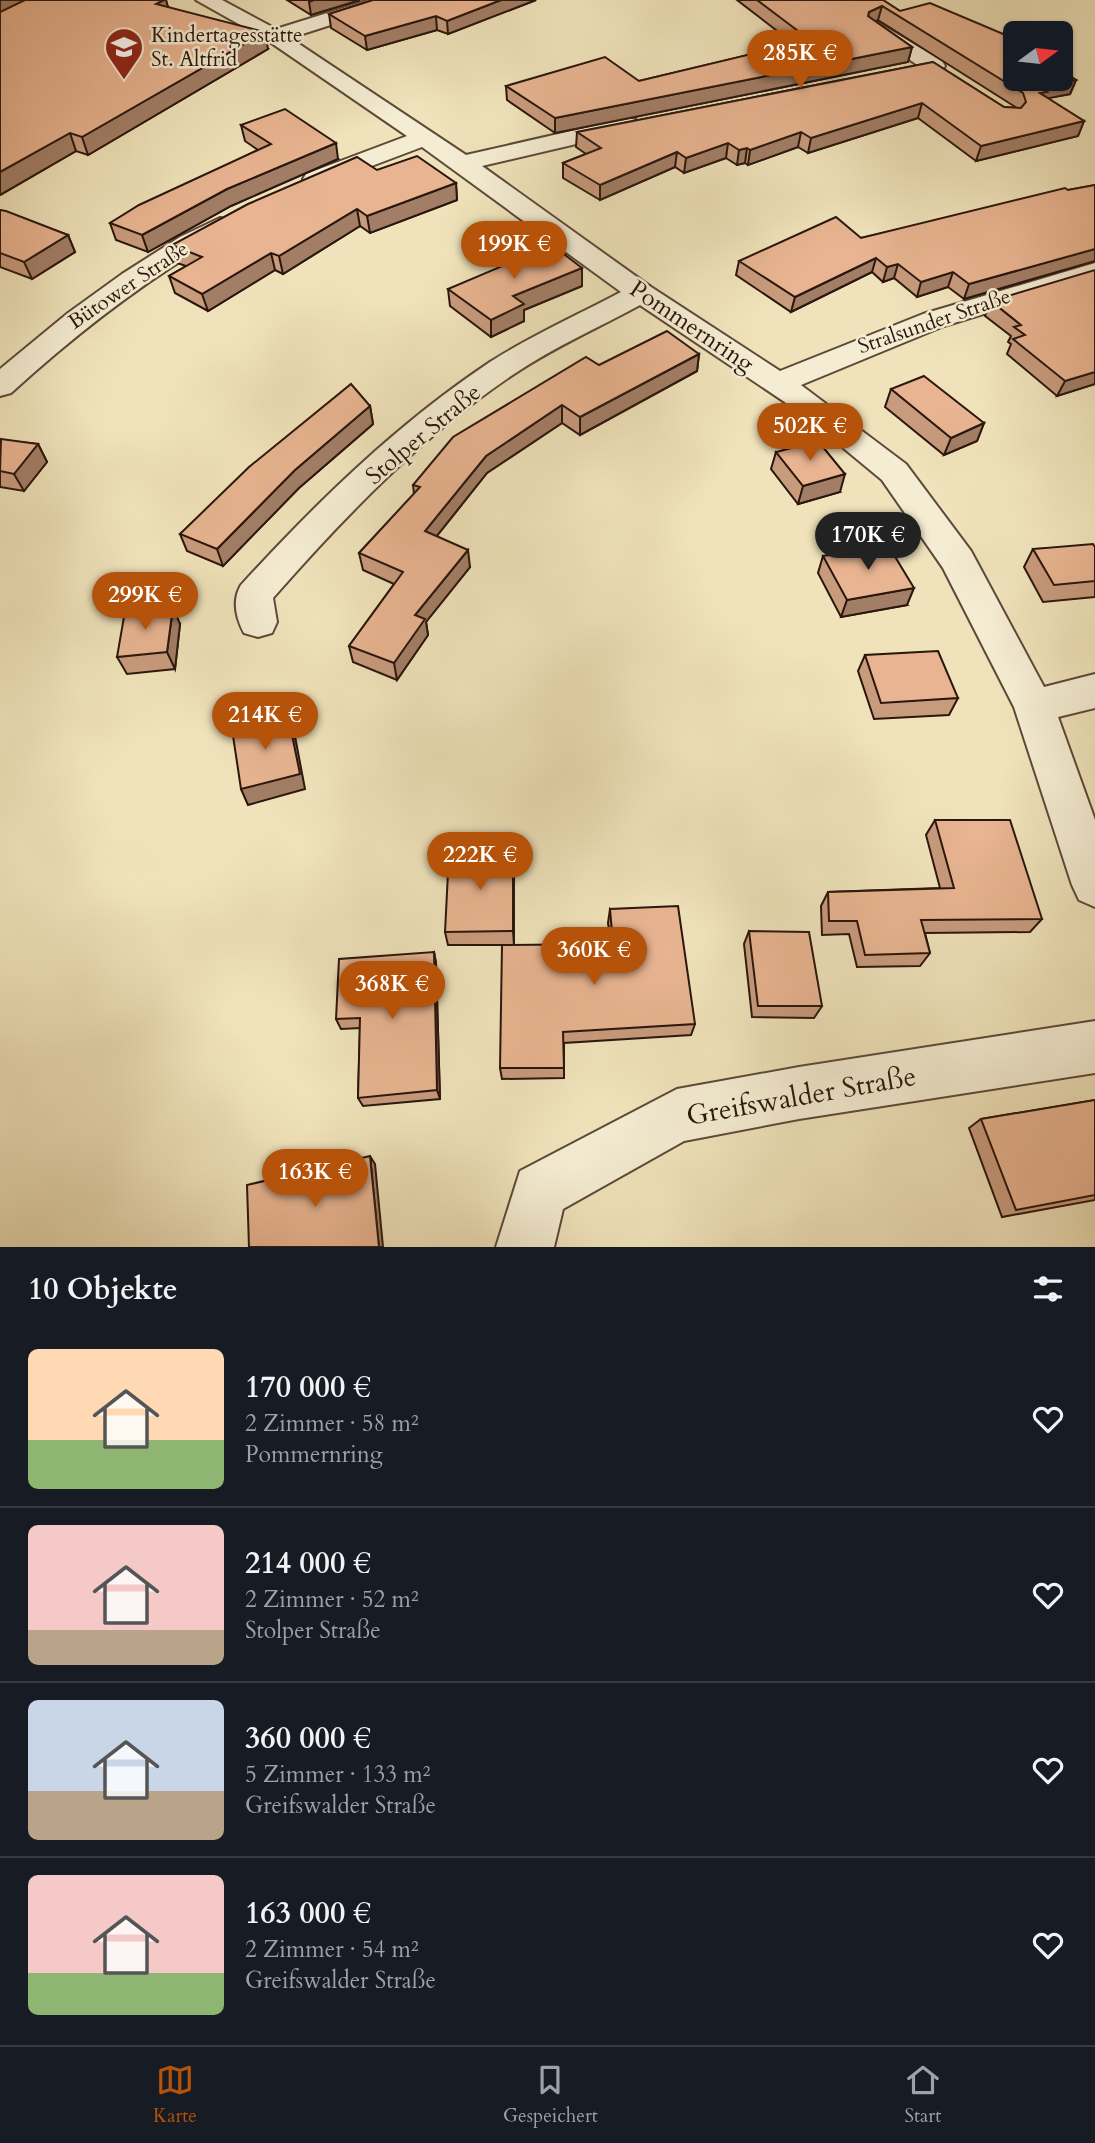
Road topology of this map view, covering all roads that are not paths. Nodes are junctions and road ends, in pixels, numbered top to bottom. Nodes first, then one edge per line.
1 (206, 0) edge
2 (389, 0) edge
3 (877, 29) edge
4 (274, 36) junction
5 (934, 66) junction
6 (908, 71) edge
7 (956, 80) edge
8 (645, 122) edge
9 (424, 138) junction
10 (463, 163) junction
11 (286, 191) edge
12 (238, 216) edge
13 (1095, 271) edge
14 (641, 293) junction
15 (777, 384) junction
16 (0, 386) edge
17 (258, 622) dead end
18 (1095, 691) edge
19 (1034, 707) junction
20 (1095, 885) edge
21 (1095, 1047) edge
22 (525, 1247) edge

1 - 4 street, Pommernring
2 - 4 street
3 - 5 street
4 - 9 street, Pommernring
5 - 6 street
5 - 7 street
8 - 10 street
9 - 10 street, Pommernring
9 - 11 street
10 - 14 street, Pommernring
12 - 16 street, Bütower Straße
13 - 15 street, Stralsunder Straße
14 - 15 street, Pommernring
14 - 17 street, Stolper Straße
15 - 19 street, Pommernring
18 - 19 street
19 - 20 street, Pommernring
21 - 22 street, Greifswalder Straße

